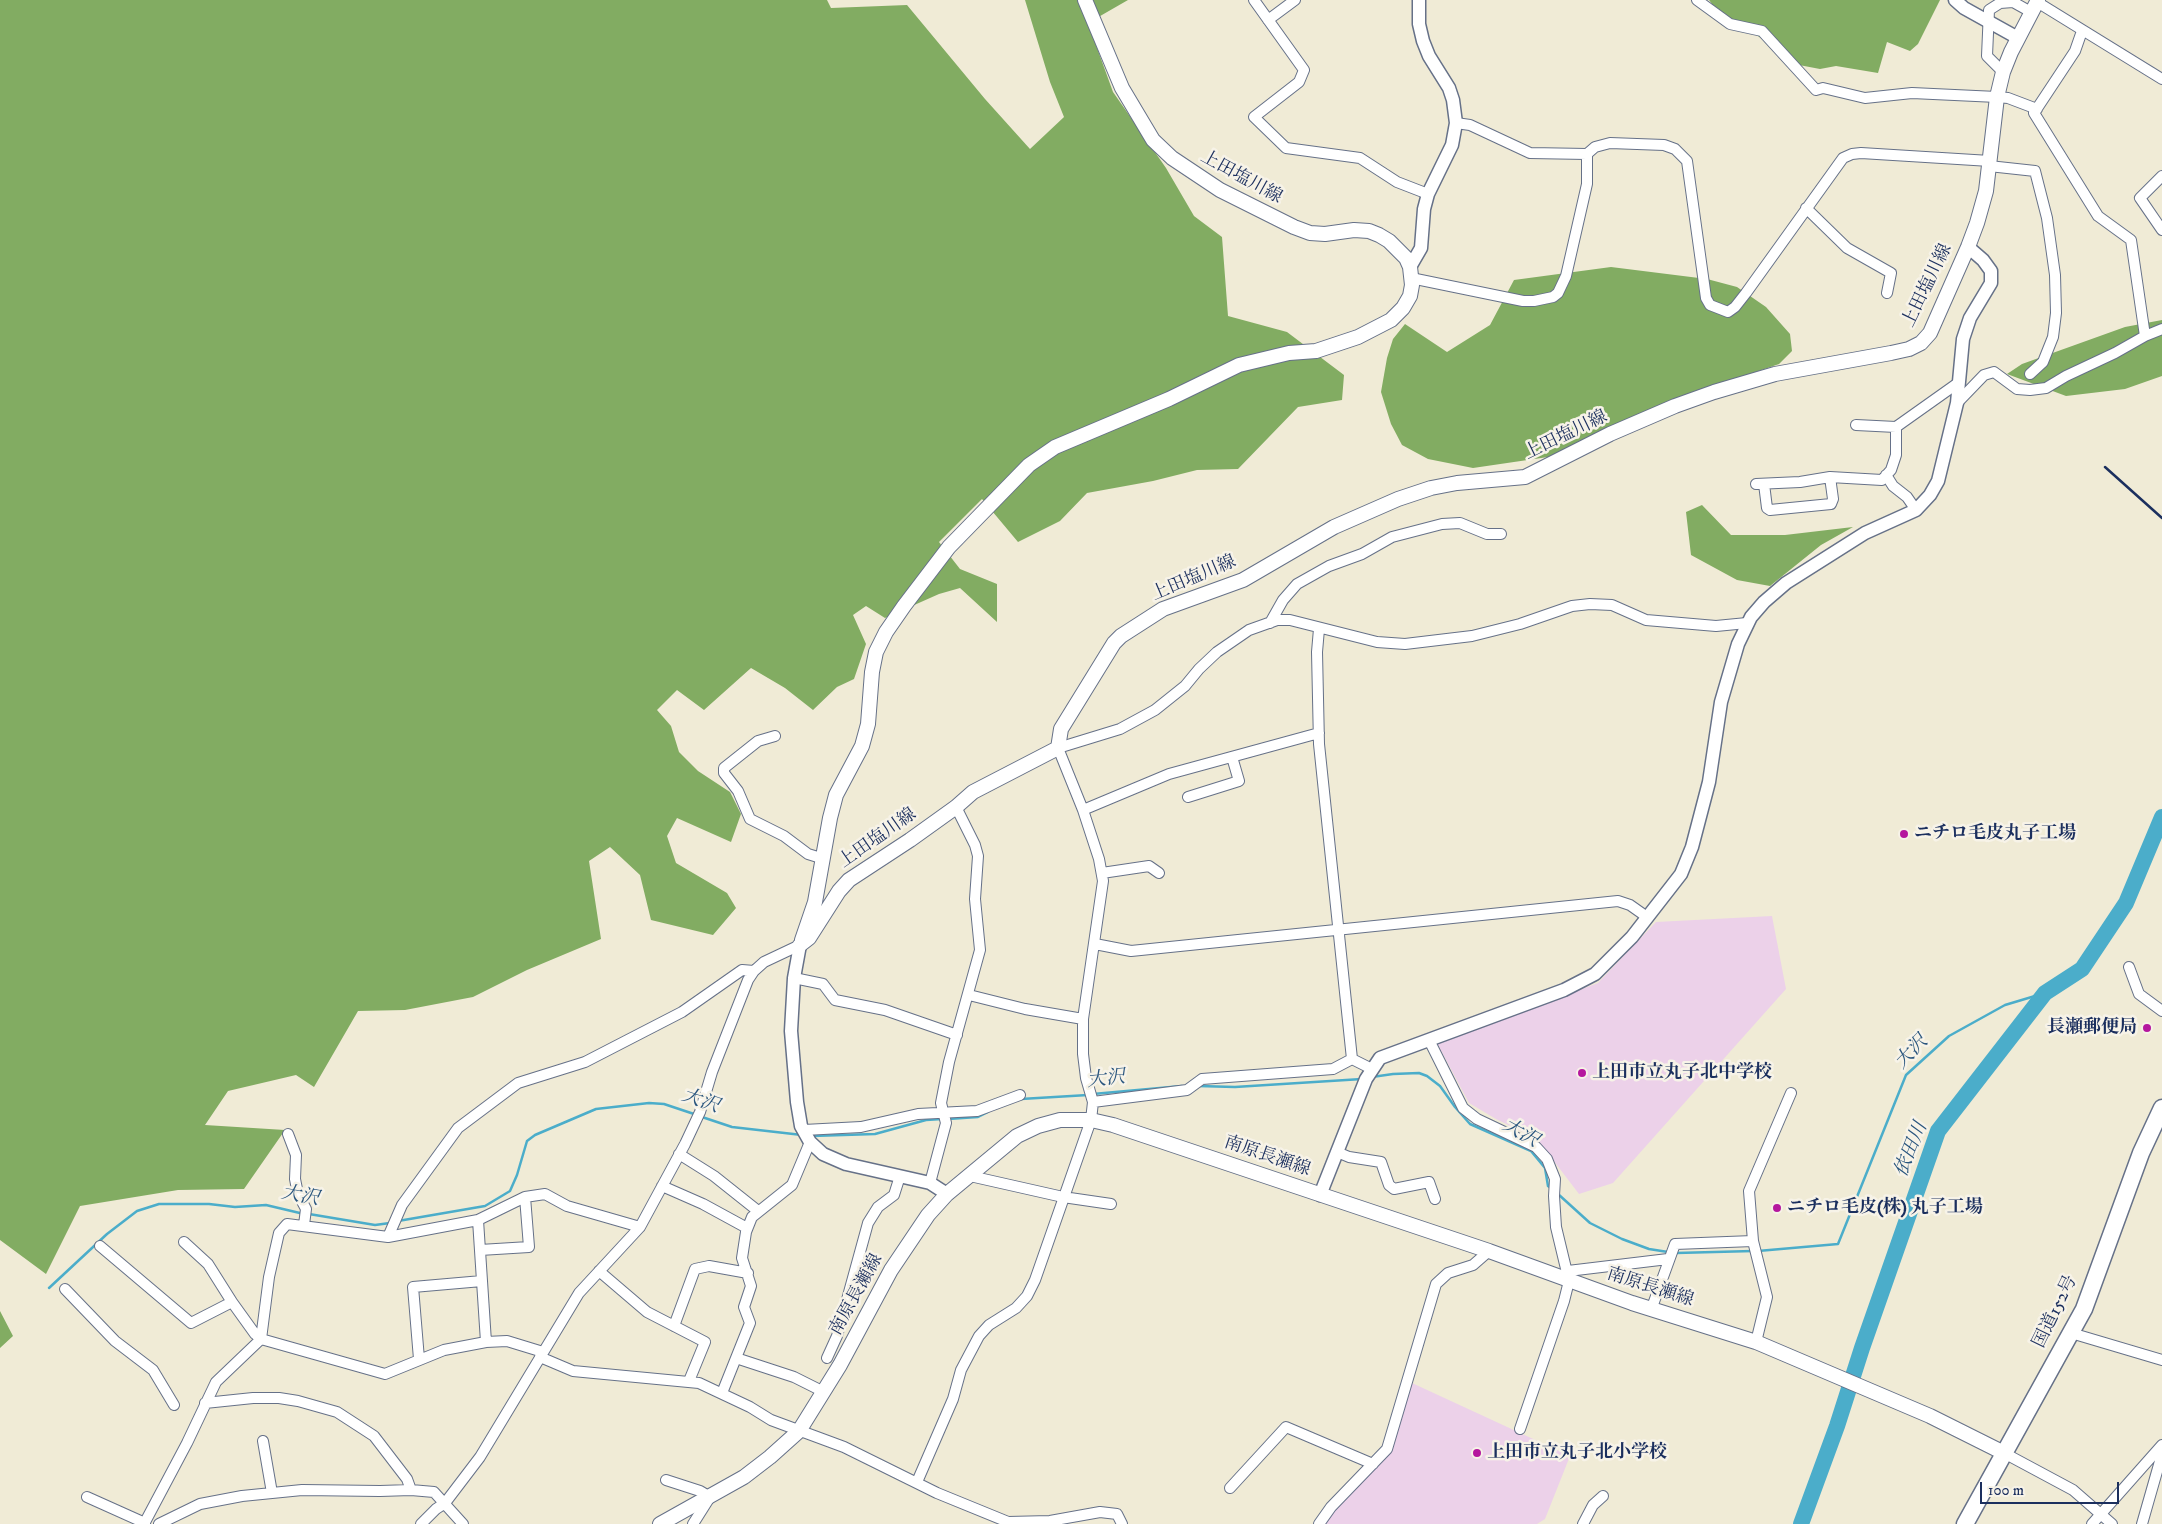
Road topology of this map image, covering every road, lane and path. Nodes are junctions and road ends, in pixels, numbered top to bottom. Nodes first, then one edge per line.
1 (1085, 0) edge
2 (1254, 0) edge
3 (1295, 0) edge
4 (1419, 0) edge
5 (1697, 0) edge
6 (1955, 0) edge
7 (2036, 5) edge
8 (1268, 20) junction
9 (1989, 22) junction
10 (2082, 31) junction
11 (2018, 38) junction
12 (2003, 72) junction
13 (2162, 79) edge
14 (1997, 97) junction
15 (2037, 109) junction
16 (1456, 123) junction
17 (1587, 154) junction
18 (1990, 163) junction
19 (2162, 176) edge
20 (1428, 194) junction
21 (1806, 208) junction
22 (2162, 230) edge
23 (1968, 247) junction
24 (1410, 272) junction
25 (1888, 293) dead end
26 (2162, 330) edge
27 (2146, 336) junction
28 (2030, 374) dead end
29 (1958, 383) junction
30 (1957, 402) junction
31 (1856, 426) dead end
32 (1896, 427) junction
33 (1886, 475) junction
34 (1830, 477) junction
35 (1916, 510) junction
36 (1501, 534) dead end
37 (1270, 623) junction
38 (1747, 623) junction
39 (1319, 629) junction
40 (1319, 733) junction
41 (775, 736) dead end
42 (1058, 748) junction
43 (1232, 756) junction
44 (1188, 797) dead end
45 (956, 807) junction
46 (1083, 810) junction
47 (824, 859) junction
48 (1102, 873) junction
49 (1159, 873) dead end
50 (1647, 917) junction
51 (1338, 928) junction
52 (1095, 944) junction
53 (800, 945) junction
54 (2129, 966) dead end
55 (754, 971) junction
56 (794, 978) junction
57 (969, 995) junction
58 (2162, 1012) edge
59 (1083, 1019) junction
60 (957, 1035) junction
61 (1429, 1040) junction
62 (1352, 1059) junction
63 (1372, 1069) junction
64 (1791, 1093) dead end
65 (1020, 1095) dead end
66 (1092, 1102) junction
67 (2162, 1108) edge
68 (942, 1111) junction
69 (1090, 1120) junction
70 (804, 1130) junction
71 (288, 1134) dead end
72 (810, 1142) junction
73 (1337, 1152) junction
74 (680, 1154) junction
75 (900, 1176) junction
76 (970, 1176) junction
77 (930, 1183) junction
78 (662, 1186) junction
79 (947, 1194) junction
80 (1320, 1195) junction
81 (525, 1197) junction
82 (1063, 1197) junction
83 (1435, 1199) dead end
84 (1111, 1204) dead end
85 (758, 1211) junction
86 (478, 1220) junction
87 (304, 1225) junction
88 (640, 1227) junction
89 (747, 1228) junction
90 (388, 1237) junction
91 (1753, 1241) junction
92 (184, 1242) dead end
93 (100, 1246) dead end
94 (480, 1250) junction
95 (1489, 1252) junction
96 (1668, 1260) junction
97 (599, 1272) junction
98 (748, 1274) junction
99 (1569, 1276) junction
100 (482, 1281) junction
101 (65, 1289) dead end
102 (232, 1302) junction
103 (1651, 1310) junction
104 (674, 1326) junction
105 (2070, 1333) junction
106 (261, 1339) junction
107 (486, 1342) junction
108 (1756, 1342) junction
109 (542, 1355) junction
110 (736, 1358) junction
111 (827, 1358) dead end
112 (419, 1359) junction
113 (2162, 1360) edge
114 (689, 1381) junction
115 (824, 1392) junction
116 (722, 1393) junction
117 (205, 1403) junction
118 (174, 1405) dead end
119 (1520, 1429) dead end
120 (799, 1431) junction
121 (262, 1441) dead end
122 (2160, 1447) edge
123 (2004, 1453) junction
124 (1374, 1464) junction
125 (666, 1480) dead end
126 (917, 1482) junction
127 (1230, 1488) dead end
128 (411, 1490) junction
129 (272, 1493) junction
130 (1603, 1496) dead end
131 (87, 1497) dead end
132 (710, 1497) junction
133 (446, 1503) junction
134 (2101, 1515) junction
135 (1008, 1523) edge
136 (144, 1524) edge
137 (159, 1524) edge
138 (421, 1524) edge
139 (464, 1524) edge
140 (660, 1524) edge
141 (693, 1524) edge
142 (1122, 1524) edge
143 (1318, 1524) edge
144 (1583, 1524) edge
145 (1965, 1524) edge
146 (2092, 1524) edge
147 (2112, 1524) edge
148 (2142, 1524) edge

1 - 24 main road, 上田塩川線
2 - 8 street
3 - 8 street
4 - 16 street
5 - 14 street
6 - 9 street
7 - 9 street
7 - 10 street
7 - 11 main road, 上田塩川線
8 - 20 street
9 - 11 street
9 - 12 street
10 - 13 street
10 - 15 street
11 - 12 main road, 上田塩川線
12 - 14 main road, 上田塩川線
14 - 15 street
14 - 18 main road, 上田塩川線
15 - 27 street
16 - 17 street
16 - 20 street
17 - 21 street
17 - 24 street
18 - 21 street
18 - 23 main road, 上田塩川線
18 - 28 street
19 - 22 street
20 - 24 street
21 - 25 street
23 - 29 street
23 - 42 main road, 上田塩川線
24 - 47 main road, 上田塩川線
26 - 27 street
27 - 30 street
29 - 30 street
29 - 32 street
30 - 35 street
31 - 32 street
32 - 33 street
33 - 34 street
33 - 35 street
34 - 34 street
35 - 38 street
36 - 37 street
37 - 39 street
37 - 42 street
38 - 39 street
38 - 50 street
39 - 40 street
40 - 43 street
40 - 51 street
41 - 47 street
42 - 45 main road, 上田塩川線
42 - 46 street
43 - 44 street
43 - 46 street
45 - 53 main road, 上田塩川線
45 - 57 street
46 - 48 street
47 - 53 main road, 上田塩川線
48 - 49 street
48 - 52 street
50 - 51 street
50 - 61 street
51 - 52 street
51 - 62 street
52 - 59 street
53 - 55 street
53 - 56 street
54 - 58 street
55 - 74 street
55 - 90 street
56 - 60 street
56 - 70 street
57 - 59 street
57 - 60 street
59 - 66 street
60 - 68 street
61 - 63 street
61 - 99 street
62 - 63 street
62 - 66 street
63 - 73 street
64 - 91 street
65 - 68 street
66 - 69 street
67 - 105 highway, 国道152号
68 - 70 street
68 - 77 street
69 - 76 main road, 南原長瀬線
69 - 80 main road, 南原長瀬線
69 - 82 street
70 - 72 street
71 - 87 street
72 - 75 street
72 - 85 street
73 - 80 street
73 - 83 street
74 - 78 street
74 - 85 street
75 - 77 street
75 - 111 street
76 - 79 main road, 南原長瀬線
76 - 82 street
77 - 79 street
78 - 88 street
78 - 89 street
79 - 115 main road, 南原長瀬線
80 - 95 main road, 南原長瀬線
81 - 86 street
81 - 88 street
81 - 94 street
82 - 84 street
82 - 126 street
85 - 89 street
86 - 90 street
86 - 94 street
87 - 90 street
87 - 106 street
88 - 97 street
89 - 98 street
91 - 96 street
91 - 108 street
92 - 102 street
93 - 102 street
94 - 100 street
95 - 99 main road, 南原長瀬線
95 - 124 street
96 - 99 street
96 - 103 street
97 - 104 street
97 - 109 street
98 - 104 street
98 - 110 street
99 - 103 main road, 南原長瀬線
99 - 119 street
100 - 107 street
100 - 112 street
101 - 118 street
102 - 106 street
103 - 108 main road, 南原長瀬線
104 - 114 street
105 - 113 street
105 - 123 highway, 国道152号
106 - 112 street
106 - 117 street
107 - 109 street
107 - 112 street
108 - 123 main road, 南原長瀬線
109 - 114 street
109 - 133 street
110 - 115 street
110 - 116 street
114 - 116 street
115 - 120 main road, 南原長瀬線
116 - 120 street
117 - 128 street
117 - 136 street
120 - 126 street
120 - 132 main road, 南原長瀬線
121 - 129 street
122 - 134 street
122 - 148 street
123 - 134 street
123 - 145 highway, 国道152号
124 - 127 street
124 - 143 street
125 - 132 street
126 - 135 street
128 - 129 street
128 - 133 street
129 - 137 street
130 - 144 street
131 - 136 street
132 - 140 main road, 南原長瀬線
132 - 141 street
133 - 138 street
133 - 139 street
134 - 146 street
134 - 147 street
135 - 142 street

